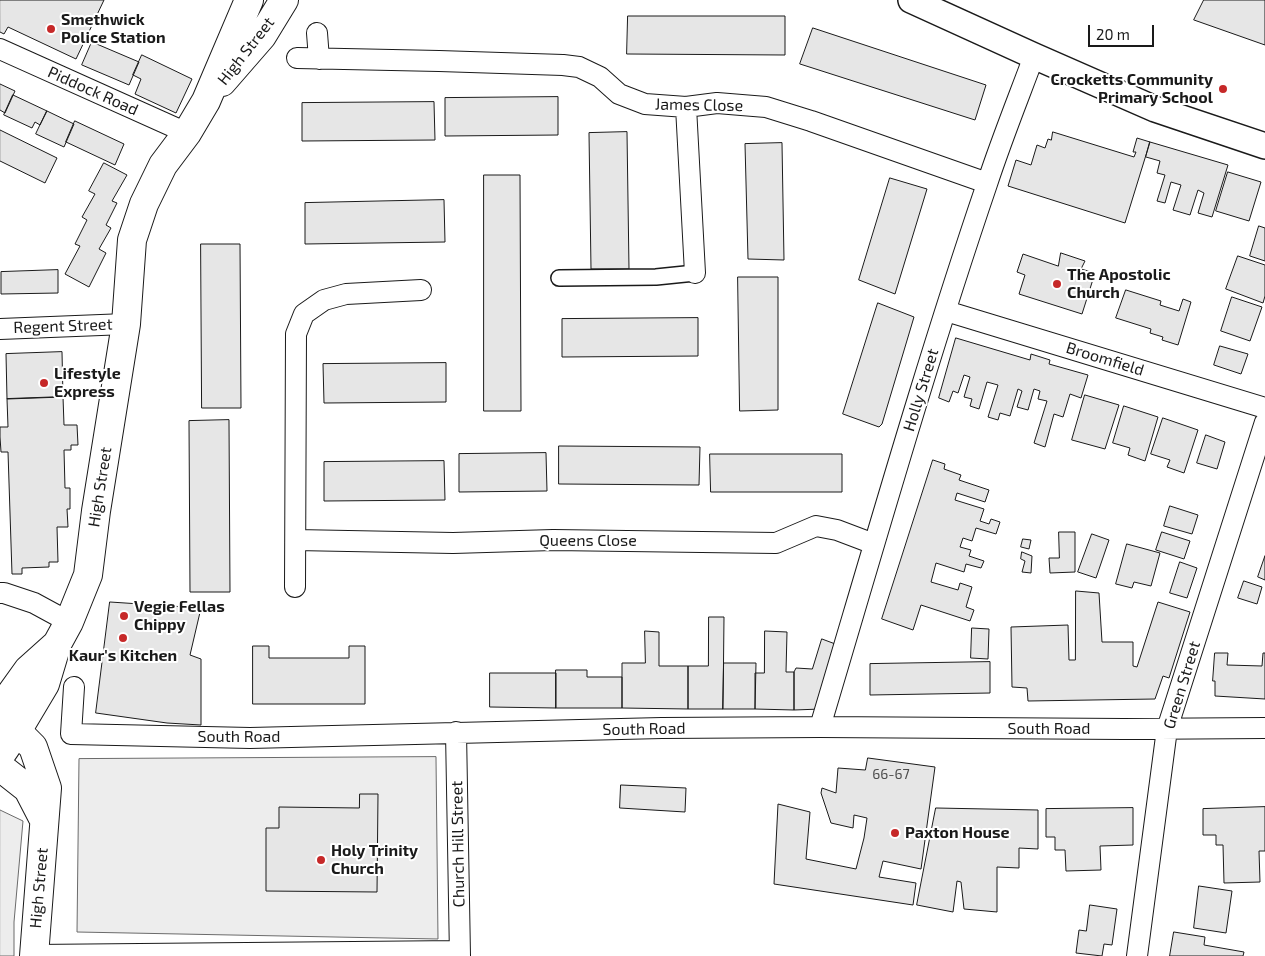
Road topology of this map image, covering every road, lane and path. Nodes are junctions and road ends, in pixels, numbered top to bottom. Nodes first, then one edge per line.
1 (249, 0) edge
2 (284, 0) edge
3 (911, 0) edge
4 (317, 33) dead end
5 (0, 49) edge
6 (1034, 56) junction
7 (297, 58) dead end
8 (319, 60) junction
9 (206, 101) junction
10 (686, 107) junction
11 (187, 133) junction
12 (1265, 146) edge
13 (987, 183) junction
14 (695, 273) joint
15 (559, 278) dead end
16 (421, 290) dead end
17 (946, 311) junction
18 (126, 324) junction
19 (0, 329) edge
20 (1265, 408) edge
21 (1265, 422) edge
22 (296, 540) junction
23 (874, 544) junction
24 (295, 587) dead end
25 (0, 593) edge
26 (63, 633) junction
27 (74, 687) dead end
28 (0, 710) edge
29 (820, 727) junction
30 (1265, 728) edge
31 (1167, 729) junction
32 (8, 732) edge
33 (456, 732) junction
34 (0, 756) edge
35 (0, 767) edge
36 (44, 820) junction
37 (460, 954) edge
38 (34, 955) edge
39 (1137, 956) edge

1 - 9 main road, High Street
2 - 9 main road, High Street
3 - 6 street
4 - 8 street
5 - 11 street, Piddock Road
6 - 12 street
6 - 13 street, Holly Street
7 - 8 street, James Close
8 - 10 street, James Close
9 - 11 main road, High Street
10 - 13 street, James Close
10 - 14 street
11 - 18 main road, High Street
13 - 17 street, Holly Street
14 - 15 street
16 - 22 street
17 - 20 street, Broomfield
17 - 23 street, Holly Street
18 - 19 street, Regent Street
18 - 26 main road, High Street
21 - 31 street, Green Street
22 - 23 street, Queens Close
22 - 24 street
23 - 29 street, Holly Street
25 - 26 street
26 - 28 main road, High Street
26 - 32 main road, High Street
27 - 33 street, South Road
29 - 31 street, South Road
29 - 33 street, South Road
30 - 31 street, South Road
31 - 39 street, Green Street
32 - 34 main road, High Street
32 - 36 main road, High Street
33 - 37 street, Church Hill Street
35 - 36 main road
36 - 38 main road, High Street
37 - 38 street

